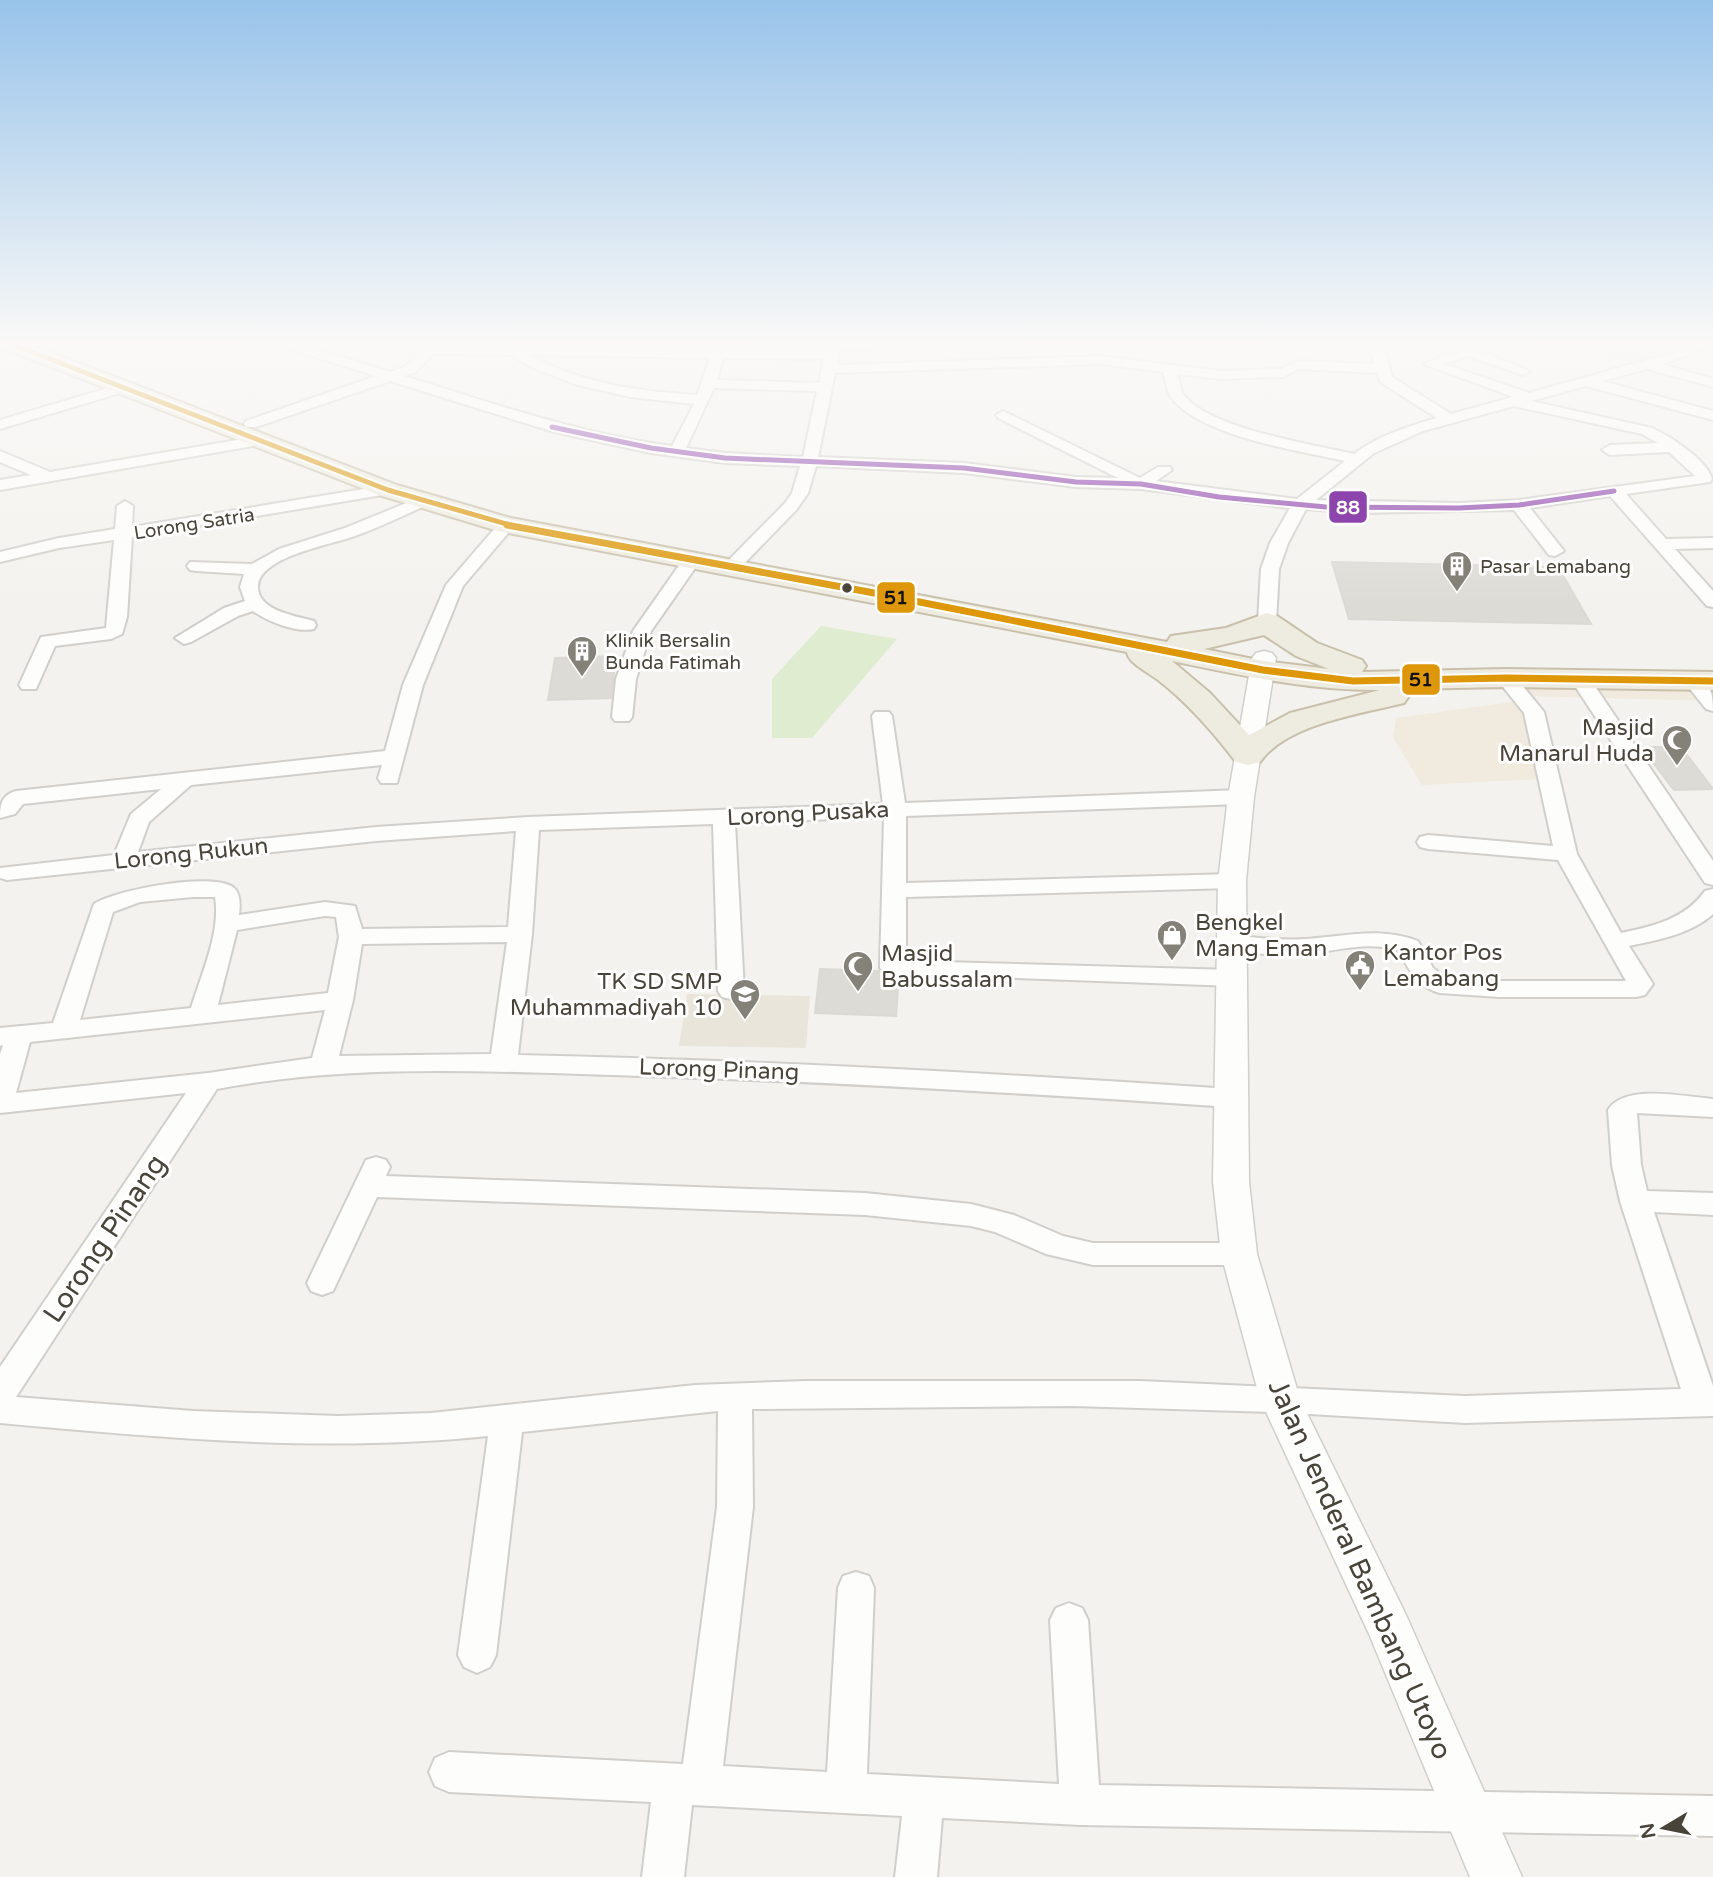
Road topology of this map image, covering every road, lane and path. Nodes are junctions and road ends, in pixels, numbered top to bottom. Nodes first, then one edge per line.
1 (244, 430) edge
2 (245, 430) edge
3 (252, 430) edge
4 (562, 430) edge
5 (688, 430) edge
6 (816, 430) edge
7 (1032, 430) edge
8 (1243, 430) edge
9 (1417, 430) edge
10 (1641, 430) edge
11 (248, 431) junction
12 (1673, 447) junction
13 (1610, 450) dead end
14 (677, 451) junction
15 (0, 456) edge
16 (1356, 459) junction
17 (809, 464) junction
18 (1696, 465) junction
19 (1713, 466) edge
20 (1164, 470) dead end
21 (49, 477) junction
22 (1141, 484) junction
23 (0, 485) edge
24 (388, 490) junction
25 (1614, 491) junction
26 (421, 502) junction
27 (1300, 505) junction
28 (1519, 505) junction
29 (125, 506) dead end
30 (507, 526) junction
31 (124, 534) junction
32 (1713, 543) edge
33 (1661, 544) junction
34 (1555, 551) dead end
35 (0, 557) edge
36 (691, 561) junction
37 (735, 562) junction
38 (196, 566) dead end
39 (253, 569) junction
40 (1713, 602) edge
41 (254, 604) junction
42 (1267, 622) junction
43 (307, 625) dead end
44 (184, 638) dead end
45 (1182, 642) junction
46 (1124, 644) junction
47 (1263, 664) junction
48 (1351, 666) junction
49 (1706, 677) edge
50 (1492, 679) junction
51 (1581, 680) junction
52 (29, 685) dead end
53 (1713, 705) edge
54 (882, 716) dead end
55 (622, 717) dead end
56 (1249, 752) junction
57 (184, 780) junction
58 (1241, 797) junction
59 (895, 809) junction
60 (0, 811) edge
61 (724, 817) junction
62 (528, 824) junction
63 (376, 834) joint
64 (1428, 842) dead end
65 (1566, 855) junction
66 (124, 860) junction
67 (7, 873) dead end
68 (1713, 878) edge
69 (1232, 881) junction
70 (895, 890) junction
71 (1713, 896) edge
72 (226, 924) junction
73 (520, 934) junction
74 (351, 937) junction
75 (1614, 942) junction
76 (1233, 961) junction
77 (731, 991) dead end
78 (340, 1000) junction
79 (202, 1014) junction
80 (64, 1030) junction
81 (10, 1036) edge
82 (503, 1063) junction
83 (323, 1065) junction
84 (208, 1082) junction
85 (1230, 1098) junction
86 (0, 1102) edge
87 (1713, 1108) edge
88 (1636, 1201) junction
89 (1713, 1204) edge
90 (1239, 1254) junction
91 (322, 1283) dead end
92 (0, 1394) edge
93 (735, 1396) junction
94 (1280, 1399) junction
95 (1707, 1402) edge
96 (0, 1409) edge
97 (507, 1421) junction
98 (856, 1588) dead end
99 (1069, 1620) dead end
100 (477, 1655) dead end
101 (449, 1772) dead end
102 (687, 1784) junction
103 (846, 1792) junction
104 (924, 1796) junction
105 (1080, 1805) junction
106 (1469, 1810) junction
107 (1713, 1816) edge
108 (663, 1877) edge
109 (916, 1877) edge
110 (1496, 1877) edge

1 - 11 highway
2 - 11 highway
3 - 11 street
4 - 14 street
5 - 14 street
6 - 17 street
7 - 22 street
8 - 16 street
9 - 16 street
10 - 12 street
11 - 21 street
11 - 24 highway
11 - 37 highway
12 - 13 street
12 - 18 street
14 - 17 street
15 - 21 street
16 - 27 street
17 - 22 street
17 - 37 street
18 - 19 street
18 - 25 street
20 - 22 street
21 - 23 street
22 - 27 street
24 - 26 highway
24 - 31 street, Lorong Satria
25 - 28 street
25 - 33 street
26 - 30 highway
26 - 39 street
27 - 28 street
27 - 42 street
28 - 34 street
29 - 31 street
30 - 36 highway
30 - 57 street
31 - 35 street, Lorong Satria
31 - 52 street
32 - 33 street
33 - 40 street
36 - 37 highway
36 - 55 street
37 - 45 highway
37 - 46 highway
38 - 39 street
39 - 41 street
41 - 43 street
41 - 44 street
42 - 45 highway
42 - 48 highway
45 - 47 highway
46 - 47 highway
46 - 56 highway
47 - 48 highway
47 - 50 highway
47 - 56 street, Jalan Jenderal Bambang Utoyo
48 - 49 highway
49 - 51 highway
49 - 53 street
50 - 51 highway
50 - 56 highway
50 - 65 street
51 - 68 street
54 - 59 street
56 - 58 street, Jalan Jenderal Bambang Utoyo
57 - 60 street
57 - 66 street
58 - 59 street, Lorong Pusaka
58 - 69 street, Jalan Jenderal Bambang Utoyo
59 - 61 street, Lorong Pusaka
59 - 70 street
61 - 62 street, Lorong Pusaka
61 - 77 street
62 - 63 street, Lorong Pusaka
62 - 73 street
63 - 66 street, Lorong Rukun
64 - 65 street
65 - 75 street
66 - 67 street, Lorong Rukun
69 - 70 street
69 - 76 street, Jalan Jenderal Bambang Utoyo
70 - 76 street
71 - 75 street
72 - 74 street
72 - 79 street
72 - 80 street
73 - 74 street
73 - 82 street
74 - 78 street
75 - 76 street
76 - 85 street, Jalan Jenderal Bambang Utoyo
78 - 79 street
78 - 83 street
79 - 80 street
80 - 81 street
81 - 86 street
82 - 83 street, Lorong Pinang
82 - 85 street, Lorong Pinang
83 - 84 street, Lorong Pinang
84 - 86 street, Lorong Pinang
84 - 92 street, Lorong Pinang
85 - 90 street, Jalan Jenderal Bambang Utoyo
87 - 88 street
88 - 89 street
88 - 95 street
90 - 91 street
90 - 94 street, Jalan Jenderal Bambang Utoyo
93 - 94 street
93 - 97 street
93 - 102 street
94 - 95 street
94 - 106 street, Jalan Jenderal Bambang Utoyo
96 - 97 street
97 - 100 street
98 - 103 street
99 - 105 street
101 - 102 street
102 - 103 street
102 - 108 street
103 - 104 street
104 - 105 street
104 - 109 street
105 - 106 street
106 - 107 street
106 - 110 street, Jalan Jenderal Bambang Utoyo

